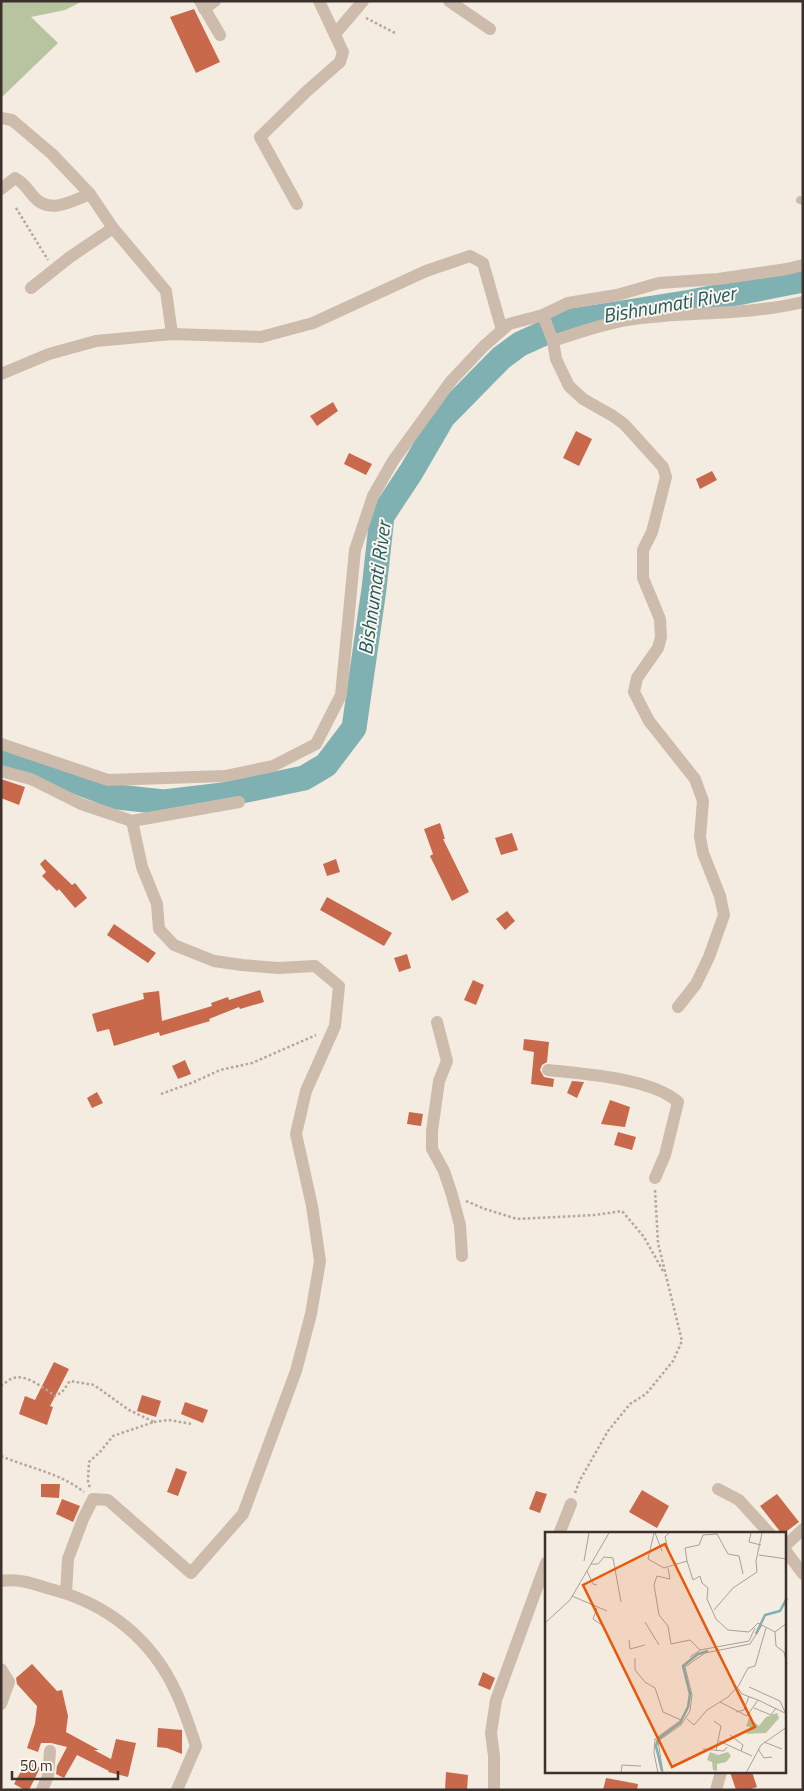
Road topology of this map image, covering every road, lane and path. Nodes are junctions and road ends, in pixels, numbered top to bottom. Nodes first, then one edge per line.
1 (215, 1) edge
2 (319, 1) edge
3 (449, 1) edge
4 (360, 4) edge
5 (202, 5) edge
6 (490, 29) dead end
7 (335, 34) junction
8 (397, 34) dead end
9 (220, 35) dead end
10 (1, 118) edge
11 (1, 189) edge
12 (90, 194) junction
13 (297, 204) dead end
14 (16, 208) dead end
15 (113, 228) junction
16 (803, 265) edge
17 (54, 270) junction
18 (31, 288) dead end
19 (803, 302) edge
20 (545, 320) junction
21 (502, 330) junction
22 (172, 334) junction
23 (553, 341) junction
24 (1, 374) edge
25 (1, 744) edge
26 (1, 771) edge
27 (239, 802) dead end
28 (132, 821) junction
29 (678, 1007) dead end
30 (437, 1022) dead end
31 (335, 1026) junction
32 (548, 1070) dead end
33 (161, 1094) dead end
34 (654, 1178) joint
35 (452, 1195) junction
36 (462, 1256) dead end
37 (665, 1274) junction
38 (1, 1386) edge
39 (154, 1422) junction
40 (192, 1424) dead end
41 (1, 1456) edge
42 (718, 1489) dead end
43 (93, 1499) junction
44 (571, 1504) joint
45 (803, 1529) edge
46 (559, 1532) edge
47 (768, 1532) edge
48 (786, 1545) edge
49 (786, 1551) edge
50 (545, 1566) edge
51 (803, 1574) edge
52 (1, 1581) edge
53 (66, 1593) junction
54 (1, 1669) edge
55 (1, 1704) edge
56 (50, 1751) dead end
57 (720, 1774) edge
58 (42, 1790) edge
59 (177, 1790) edge
60 (494, 1790) edge
61 (716, 1790) edge

1 - 5 street
2 - 7 street
3 - 6 street
4 - 7 street
4 - 8 path
5 - 9 street
7 - 13 street
10 - 12 street
11 - 12 street
12 - 15 street
14 - 17 path
15 - 17 street
15 - 22 street
16 - 20 street
17 - 18 street
19 - 23 street
20 - 21 street
20 - 23 street
21 - 22 street
21 - 25 street
22 - 24 street
23 - 29 street
26 - 28 street
27 - 28 street
28 - 31 street
30 - 35 street
31 - 33 path
31 - 43 street
32 - 34 street
34 - 37 path
35 - 36 street
35 - 37 path
37 - 44 path
38 - 39 path
39 - 40 path
39 - 43 path
41 - 43 path
42 - 47 street
43 - 53 street
44 - 46 street
45 - 48 street
49 - 51 street
50 - 60 street
52 - 53 street
53 - 59 street
54 - 55 street
56 - 58 street
57 - 61 street

